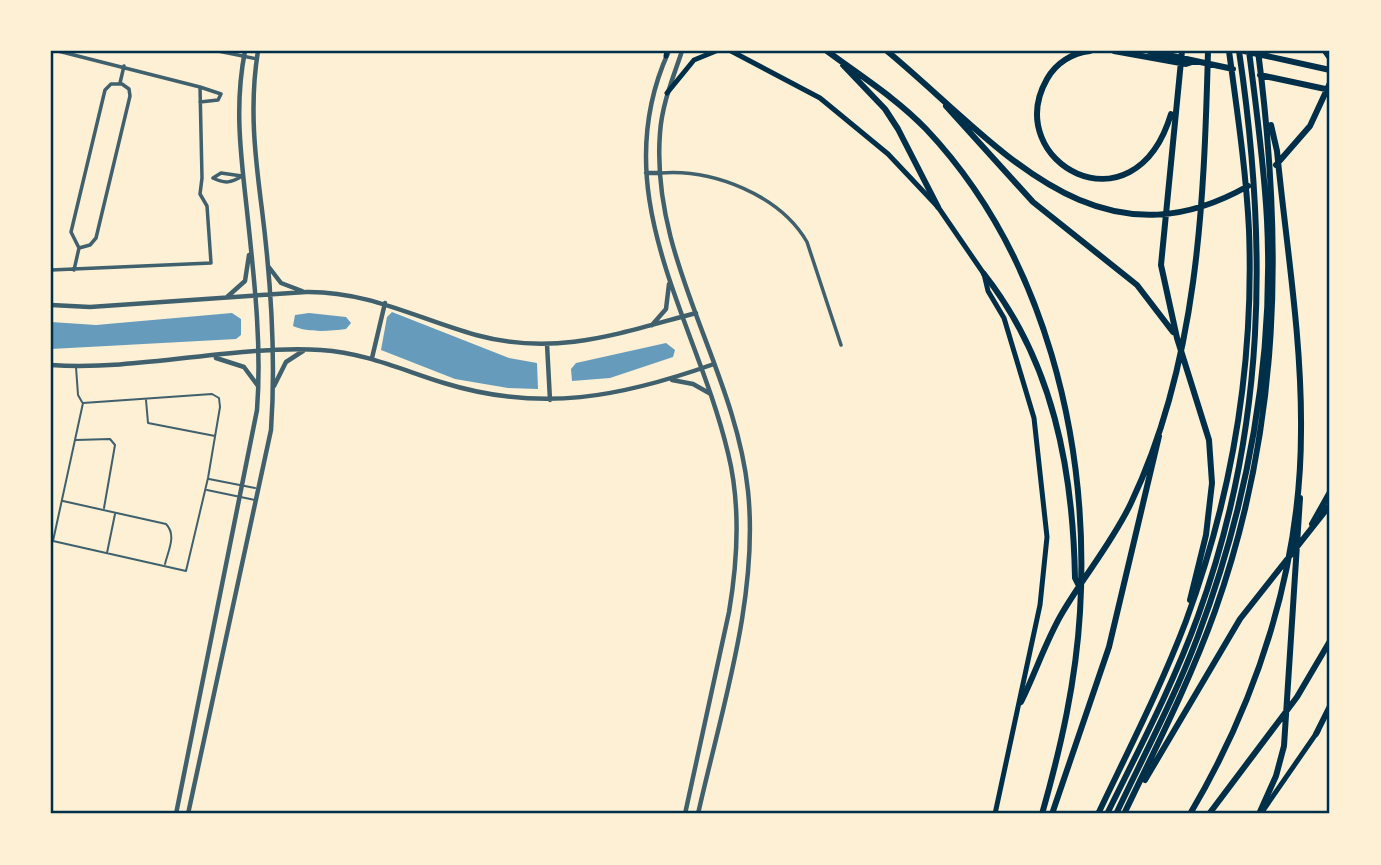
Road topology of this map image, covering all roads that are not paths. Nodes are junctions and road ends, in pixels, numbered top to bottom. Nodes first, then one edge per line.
1 (58, 51) edge
2 (218, 51) edge
3 (258, 51) edge
4 (682, 51) edge
5 (716, 51) edge
6 (731, 51) edge
7 (827, 51) edge
8 (887, 51) edge
9 (1090, 51) edge
10 (1114, 51) edge
11 (1182, 51) edge
12 (1208, 51) edge
13 (1229, 51) edge
14 (1238, 51) edge
15 (1246, 51) edge
16 (1258, 51) edge
17 (1265, 51) edge
18 (1325, 51) edge
19 (667, 52) edge
20 (1149, 53) edge
21 (244, 54) edge
22 (834, 56) junction
23 (1274, 57) junction
24 (1330, 58) edge
25 (257, 59) junction
26 (124, 66) junction
27 (1330, 70) edge
28 (120, 83) junction
29 (1330, 83) edge
30 (200, 87) junction
31 (931, 89) junction
32 (1330, 90) edge
33 (1177, 92) junction
34 (667, 93) junction
35 (200, 102) junction
36 (1265, 102) junction
37 (646, 173) junction
38 (659, 173) junction
39 (255, 174) junction
40 (242, 176) junction
41 (202, 178) junction
42 (213, 178) junction
43 (938, 207) junction
44 (250, 240) junction
45 (79, 248) junction
46 (266, 258) junction
47 (51, 270) edge
48 (74, 270) junction
49 (984, 274) junction
50 (669, 279) junction
51 (306, 292) junction
52 (268, 295) junction
53 (255, 296) junction
54 (225, 298) junction
55 (385, 303) junction
56 (51, 305) edge
57 (696, 313) junction
58 (682, 316) junction
59 (651, 327) junction
60 (1177, 338) junction
61 (547, 344) junction
62 (841, 345) dead end
63 (304, 350) junction
64 (271, 352) junction
65 (259, 353) junction
66 (208, 357) junction
67 (372, 358) junction
68 (714, 364) junction
69 (51, 365) edge
70 (76, 365) junction
71 (702, 369) junction
72 (667, 380) junction
73 (259, 389) junction
74 (273, 390) junction
75 (711, 396) junction
76 (146, 399) junction
77 (550, 400) junction
78 (83, 403) junction
79 (1166, 406) junction
80 (215, 436) junction
81 (75, 440) junction
82 (208, 478) junction
83 (244, 486) junction
84 (258, 489) junction
85 (205, 490) junction
86 (1330, 492) edge
87 (242, 497) junction
88 (255, 500) junction
89 (62, 501) junction
90 (1299, 501) junction
91 (1330, 505) edge
92 (103, 510) junction
93 (115, 513) junction
94 (750, 517) junction
95 (737, 519) junction
96 (1308, 532) junction
97 (1077, 543) junction
98 (107, 553) junction
99 (165, 566) junction
100 (1185, 622) junction
101 (1330, 641) edge
102 (1021, 702) junction
103 (1330, 706) edge
104 (1330, 712) edge
105 (1316, 734) junction
106 (697, 759) junction
107 (710, 762) junction
108 (1125, 813) edge
109 (176, 814) edge
110 (188, 814) edge
111 (685, 814) edge
112 (698, 814) edge
113 (995, 814) edge
114 (1042, 814) edge
115 (1052, 814) edge
116 (1098, 814) edge
117 (1107, 814) edge
118 (1116, 814) edge
119 (1190, 814) edge
120 (1209, 814) edge
121 (1259, 814) edge

1 - 26 street
2 - 21 street
3 - 25 street
4 - 34 street
5 - 34 main road
6 - 43 main road
7 - 22 highway
8 - 31 highway
9 - 33 highway
10 - 20 highway
11 - 33 highway
12 - 79 highway
13 - 100 highway
14 - 117 highway
15 - 23 highway
15 - 118 highway
16 - 36 highway
17 - 23 highway
18 - 24 highway
19 - 37 street
20 - 32 highway
21 - 25 street
21 - 40 street
22 - 43 highway
22 - 97 highway
23 - 27 highway
25 - 39 street
26 - 28 street
26 - 30 street
28 - 45 street
28 - 45 street
29 - 31 highway
30 - 35 street
30 - 35 street
31 - 60 highway
33 - 60 highway
34 - 38 street
35 - 41 street
36 - 90 highway
36 - 108 highway
37 - 38 street
37 - 50 street
38 - 57 street
38 - 62 street
39 - 40 street
39 - 46 street
40 - 42 street
40 - 42 street
40 - 44 street
41 - 42 lane
41 - 48 street
43 - 49 main road
44 - 53 street
44 - 54 street
45 - 48 street
46 - 51 street
46 - 52 street
47 - 48 street
49 - 97 highway
49 - 102 main road
50 - 58 street
50 - 59 street
51 - 52 street
51 - 55 street
52 - 53 street
52 - 64 street
53 - 54 street
53 - 65 street
54 - 56 street
55 - 61 street
55 - 67 street
57 - 58 street
57 - 68 street
58 - 59 street
58 - 71 street
59 - 61 street
60 - 100 highway
61 - 77 street
63 - 64 street
63 - 67 street
63 - 74 street
64 - 65 street
64 - 74 street
65 - 66 street
65 - 73 street
66 - 70 street
66 - 73 street
67 - 77 street
68 - 71 street
68 - 94 street
69 - 70 street
70 - 78 lane
71 - 72 street
71 - 75 street
72 - 75 street
72 - 77 street
73 - 83 street
74 - 84 street
75 - 95 street
76 - 78 lane
76 - 80 lane
76 - 80 lane
78 - 81 lane
79 - 102 highway
79 - 115 highway
80 - 82 lane
81 - 89 lane
81 - 92 lane
82 - 83 lane
82 - 85 lane
83 - 84 lane
83 - 87 street
84 - 88 street
85 - 87 lane
85 - 99 lane
86 - 96 highway
87 - 88 lane
87 - 109 street
88 - 110 street
89 - 92 lane
89 - 98 lane
90 - 119 highway
90 - 121 highway
91 - 96 highway
92 - 93 lane
93 - 98 lane
93 - 99 lane
94 - 95 street
94 - 107 street
95 - 106 street
96 - 108 highway
97 - 114 highway
98 - 99 lane
100 - 116 highway
101 - 120 highway
102 - 113 main road
103 - 105 highway
104 - 105 main road
105 - 121 main road
106 - 107 street
106 - 111 street
107 - 112 street

